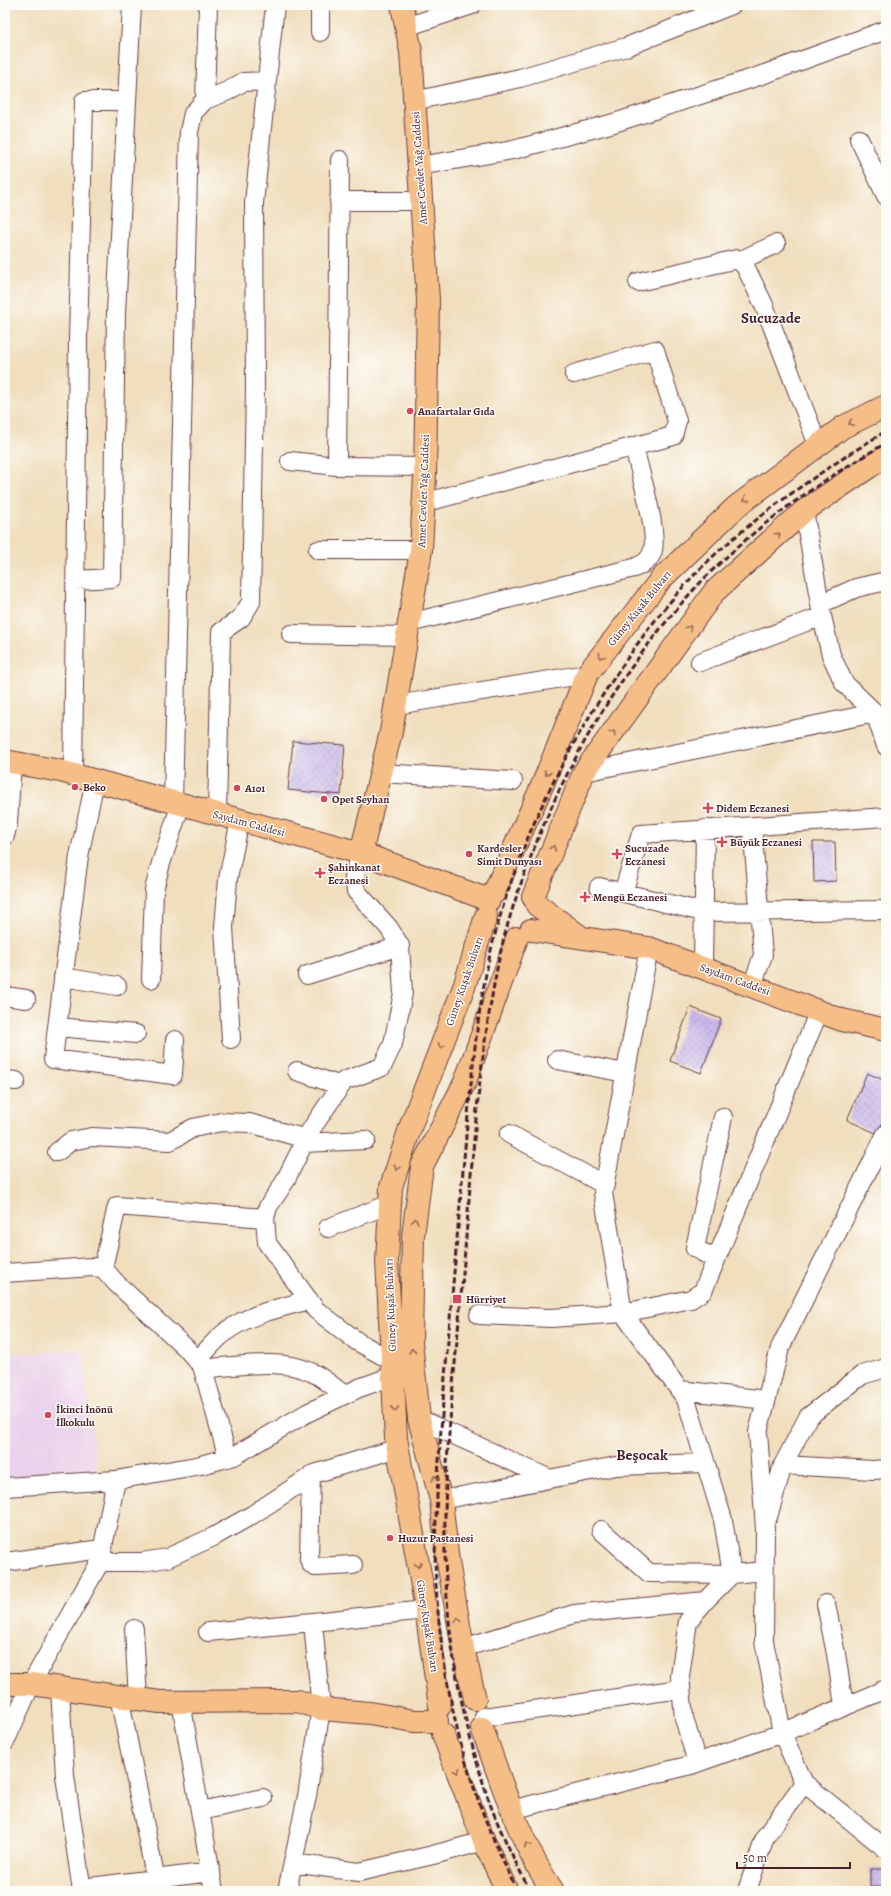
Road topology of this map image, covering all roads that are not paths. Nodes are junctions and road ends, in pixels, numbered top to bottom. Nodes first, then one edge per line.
1 (132, 5) edge
2 (208, 5) edge
3 (275, 5) edge
4 (320, 5) edge
5 (402, 5) edge
6 (472, 5) edge
7 (721, 7) edge
8 (406, 27) junction
9 (886, 30) edge
10 (320, 32) dead end
11 (267, 81) junction
12 (205, 100) junction
13 (127, 101) junction
14 (414, 101) junction
15 (859, 139) dead end
16 (340, 160) dead end
17 (419, 166) junction
18 (886, 196) edge
19 (339, 201) junction
20 (421, 201) junction
21 (776, 244) dead end
22 (739, 261) junction
23 (638, 282) dead end
24 (574, 374) dead end
25 (886, 406) edge
26 (818, 445) junction
27 (634, 448) junction
28 (886, 457) edge
29 (290, 461) dead end
30 (337, 466) junction
31 (425, 467) junction
32 (424, 503) junction
33 (804, 511) junction
34 (318, 550) dead end
35 (421, 550) junction
36 (76, 580) junction
37 (886, 581) edge
38 (821, 610) junction
39 (408, 629) junction
40 (291, 634) dead end
41 (700, 662) dead end
42 (587, 674) junction
43 (396, 706) junction
44 (875, 714) junction
45 (886, 746) edge
46 (9, 762) edge
47 (584, 772) junction
48 (381, 773) junction
49 (73, 775) junction
50 (95, 781) junction
51 (513, 781) dead end
52 (177, 803) junction
53 (217, 814) junction
54 (886, 817) edge
55 (240, 820) junction
56 (752, 826) junction
57 (705, 829) junction
58 (5, 836) edge
59 (361, 853) junction
60 (599, 887) dead end
61 (623, 893) junction
62 (535, 901) junction
63 (490, 903) junction
64 (886, 910) edge
65 (758, 911) junction
66 (703, 912) junction
67 (524, 934) junction
68 (581, 937) junction
69 (400, 946) junction
70 (649, 948) junction
71 (703, 967) junction
72 (307, 975) dead end
73 (63, 977) junction
74 (151, 979) dead end
75 (116, 986) dead end
76 (752, 986) junction
77 (5, 996) edge
78 (26, 1000) dead end
79 (819, 1011) junction
80 (57, 1027) junction
81 (886, 1030) edge
82 (136, 1034) dead end
83 (231, 1039) dead end
84 (175, 1040) dead end
85 (557, 1060) dead end
86 (297, 1070) dead end
87 (625, 1073) junction
88 (341, 1086) junction
89 (723, 1117) dead end
90 (509, 1134) dead end
91 (886, 1134) edge
92 (366, 1140) dead end
93 (305, 1141) junction
94 (56, 1152) dead end
95 (605, 1185) junction
96 (390, 1204) junction
97 (265, 1218) junction
98 (328, 1228) dead end
99 (716, 1260) junction
100 (103, 1268) junction
101 (5, 1273) edge
102 (309, 1300) junction
103 (623, 1313) junction
104 (479, 1315) dead end
105 (200, 1363) junction
106 (393, 1368) junction
107 (886, 1368) edge
108 (680, 1390) junction
109 (344, 1395) junction
110 (766, 1400) junction
111 (420, 1419) junction
112 (398, 1448) junction
113 (228, 1458) junction
114 (705, 1463) junction
115 (783, 1466) junction
116 (886, 1469) edge
117 (311, 1475) junction
118 (550, 1479) junction
119 (116, 1480) junction
120 (5, 1487) edge
121 (441, 1500) junction
122 (765, 1528) junction
123 (601, 1530) dead end
124 (101, 1556) junction
125 (5, 1562) edge
126 (353, 1565) dead end
127 (764, 1571) junction
128 (732, 1574) junction
129 (705, 1601) junction
130 (826, 1604) dead end
131 (425, 1610) junction
132 (313, 1622) junction
133 (134, 1629) dead end
134 (208, 1632) dead end
135 (463, 1648) junction
136 (5, 1684) edge
137 (32, 1684) junction
138 (60, 1688) junction
139 (680, 1689) junction
140 (886, 1689) edge
141 (129, 1697) junction
142 (181, 1702) junction
143 (844, 1706) junction
144 (321, 1709) junction
145 (480, 1715) junction
146 (440, 1720) junction
147 (782, 1733) junction
148 (5, 1742) edge
149 (697, 1763) junction
150 (804, 1783) junction
151 (263, 1798) dead end
152 (511, 1810) junction
153 (200, 1811) junction
154 (484, 1841) junction
155 (886, 1849) edge
156 (293, 1863) junction
157 (538, 1870) junction
158 (211, 1872) junction
159 (157, 1885) edge
160 (82, 1889) edge
161 (214, 1891) edge
162 (287, 1891) edge
163 (507, 1891) edge
164 (552, 1891) edge
165 (562, 1891) edge
166 (747, 1891) edge

1 - 13 street
2 - 12 street
3 - 11 street
4 - 10 street
5 - 8 main road, Amet Cevdet Yağ Caddesi
6 - 8 street
7 - 14 street
8 - 14 main road, Amet Cevdet Yağ Caddesi
9 - 17 street
11 - 12 street
11 - 53 street
12 - 52 street
13 - 36 street
13 - 36 street
14 - 17 main road, Amet Cevdet Yağ Caddesi
15 - 18 street
16 - 19 street
17 - 20 main road, Amet Cevdet Yağ Caddesi
19 - 20 street
19 - 30 street
20 - 31 main road, Amet Cevdet Yağ Caddesi
21 - 22 street
22 - 23 street
22 - 26 street
24 - 27 street
25 -> 26 main road, Güney Kuşak Bulvarı
26 -> 42 main road, Güney Kuşak Bulvarı
27 - 32 street
27 - 39 street
28 - 33 main road
29 - 30 street
30 - 31 street
31 - 32 main road, Amet Cevdet Yağ Caddesi
32 - 35 main road, Amet Cevdet Yağ Caddesi
33 - 38 street
47 -> 33 main road
34 - 35 street
35 - 39 main road, Amet Cevdet Yağ Caddesi
36 - 49 street
37 - 38 street
38 - 41 street
38 - 44 street
39 - 40 street
39 - 43 main road, Amet Cevdet Yağ Caddesi
42 - 43 street
42 -> 63 main road, Güney Kuşak Bulvarı
43 - 48 main road, Amet Cevdet Yağ Caddesi
44 - 45 street
44 - 47 street
46 - 49 main road, Saydam Caddesi
46 - 58 street
62 -> 47 main road
48 - 51 street
48 - 59 main road, Amet Cevdet Yağ Caddesi
49 - 50 main road, Saydam Caddesi
50 - 52 main road, Saydam Caddesi
50 - 73 street
52 - 53 main road, Saydam Caddesi
52 - 74 street
53 - 55 main road, Saydam Caddesi
54 - 56 street
55 - 59 main road, Saydam Caddesi
55 - 83 street
56 - 57 street
56 - 65 street
57 - 61 street
57 - 66 street
59 - 63 main road, Saydam Caddesi
59 - 69 street
60 - 61 street
61 - 66 street
62 - 63 main road
62 - 67 main road
62 - 68 main road
63 - 67 main road
63 -> 96 main road, Güney Kuşak Bulvarı
64 - 65 street
65 - 66 street
65 - 76 street
66 - 71 street
67 - 68 main road, Saydam Caddesi
111 -> 67 main road, Güney Kuşak Bulvarı
68 - 70 main road, Saydam Caddesi
69 - 72 street
69 - 88 street
70 - 71 main road, Saydam Caddesi
70 - 87 street
71 - 76 main road, Saydam Caddesi
73 - 75 street
73 - 80 street
76 - 79 main road, Saydam Caddesi
77 - 78 street
79 - 81 main road, Saydam Caddesi
79 - 99 street
80 - 82 street
80 - 84 street
85 - 87 street
86 - 88 street
87 - 95 street
88 - 93 street
89 - 99 street
90 - 95 street
91 - 110 street
92 - 93 street
93 - 94 street
93 - 97 street
95 - 103 street
96 - 98 street
96 - 106 main road, Güney Kuşak Bulvarı
97 - 100 street
97 - 102 street
99 - 103 street
100 - 101 street
100 - 105 street
102 - 105 street
102 - 106 street
103 - 104 street
103 - 108 street
105 - 109 street
105 - 113 street
106 - 109 street
106 -> 112 main road, Güney Kuşak Bulvarı
107 - 115 street
108 - 110 street
108 - 114 street
109 - 113 street
110 - 122 street
111 - 118 street
121 -> 111 main road, Güney Kuşak Bulvarı
112 - 117 street
112 -> 131 main road, Güney Kuşak Bulvarı
113 - 119 street
114 - 118 street
114 - 128 street
115 - 116 street
115 - 122 street
117 - 124 street
117 - 126 street
118 - 121 street
119 - 120 street
119 - 124 street
135 -> 121 main road, Güney Kuşak Bulvarı
122 - 127 street
123 - 128 street
124 - 125 street
124 - 137 street
127 - 128 street
127 - 147 street
128 - 129 street
129 - 135 street
129 - 139 street
130 - 143 street
131 - 132 street
131 - 146 main road, Güney Kuşak Bulvarı
132 - 134 street
132 - 144 street
133 - 141 street
135 - 145 main road, Güney Kuşak Bulvarı
136 - 137 main road
137 - 138 main road
137 - 148 street
138 - 141 main road
138 - 160 street
139 - 145 street
139 - 149 street
140 - 143 street
141 - 142 main road
141 - 159 street
142 - 144 main road
142 - 153 street
143 - 147 street
144 - 146 main road
144 - 156 street
145 - 146 main road
145 - 146 main road
145 - 152 main road, Güney Kuşak Bulvarı
146 -> 154 main road, Güney Kuşak Bulvarı
147 - 149 street
147 - 150 street
149 - 152 street
150 - 155 street
150 - 166 street
151 - 153 street
157 -> 152 main road, Güney Kuşak Bulvarı
153 - 158 street
154 - 156 street
154 - 163 main road, Güney Kuşak Bulvarı
156 - 162 street
157 - 164 main road, Güney Kuşak Bulvarı
157 - 165 main road
158 - 159 street
158 - 161 street
159 - 160 street

